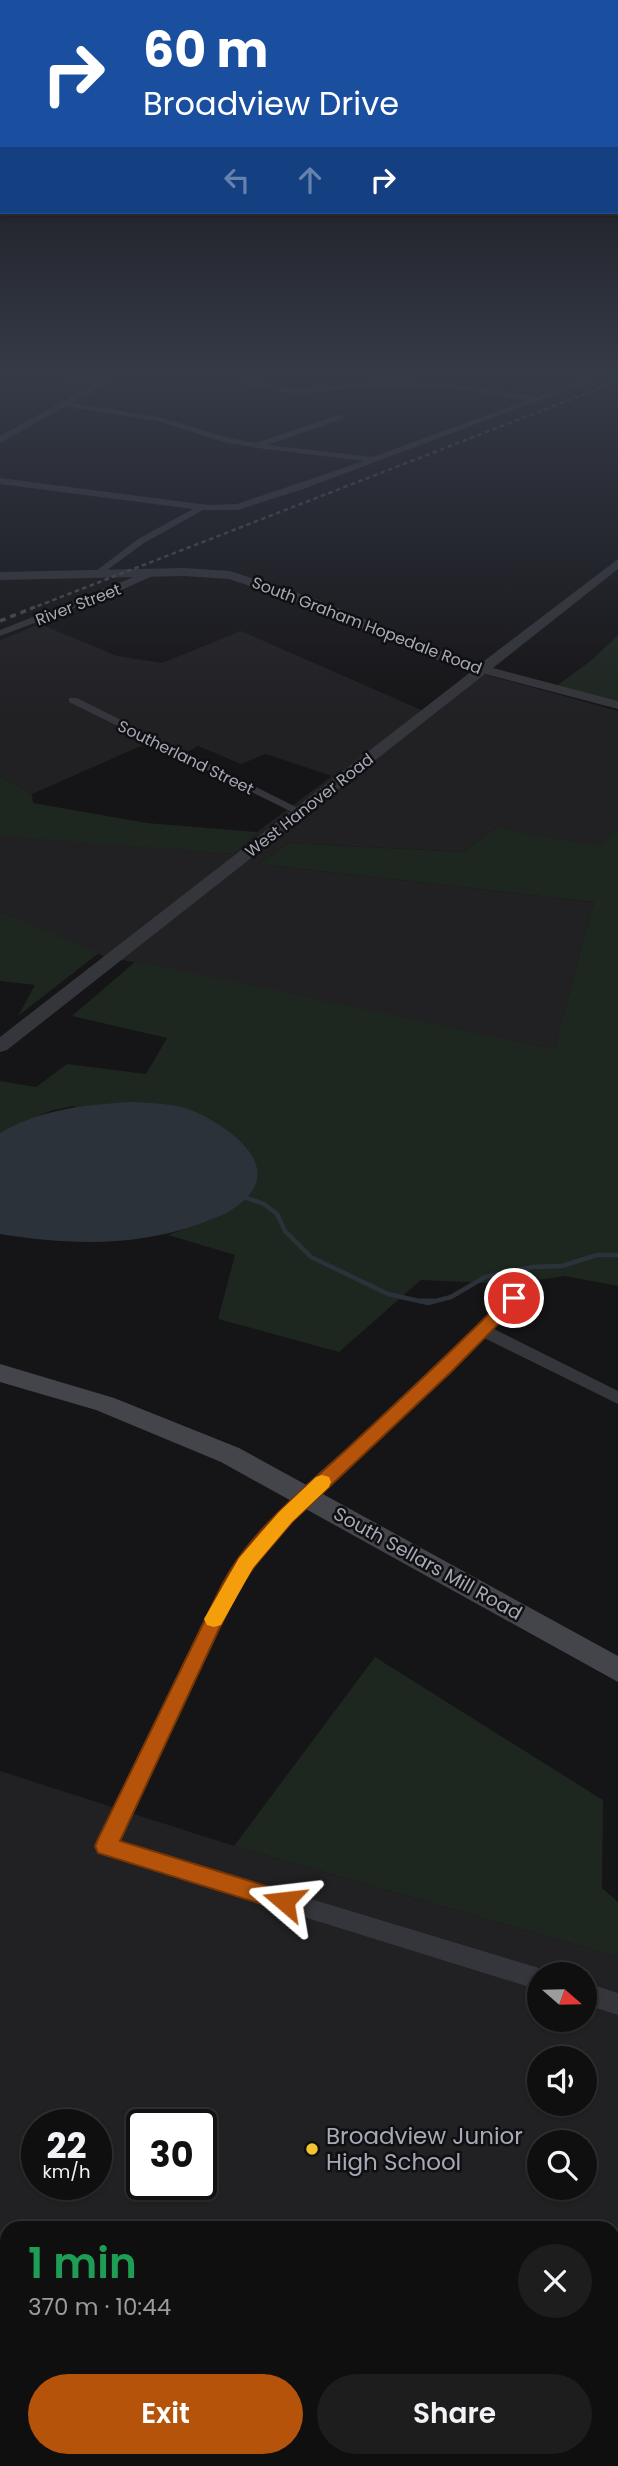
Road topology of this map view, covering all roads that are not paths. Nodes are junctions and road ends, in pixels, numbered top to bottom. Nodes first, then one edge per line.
1 (71, 490) edge
2 (287, 490) edge
3 (202, 507) junction
4 (618, 563) edge
5 (154, 572) junction
6 (100, 573) junction
7 (0, 576) edge
8 (0, 634) edge
9 (479, 669) junction
10 (73, 700) dead end
11 (618, 705) edge
12 (300, 812) junction
13 (0, 1046) edge
14 (514, 1298) dead end
15 (482, 1330) junction
16 (0, 1373) edge
17 (618, 1398) edge
18 (308, 1496) junction
19 (618, 1670) edge
20 (527, 1975) edge
21 (597, 1997) edge
22 (618, 2004) edge

1 - 3 street
2 - 3 street
3 - 6 street
4 - 9 street, West Hanover Road
5 - 6 street, South Graham Hopedale Road
5 - 8 street, River Street
5 - 9 street, South Graham Hopedale Road
6 - 7 street, South Graham Hopedale Road
9 - 11 street, South Graham Hopedale Road
9 - 12 street, West Hanover Road
10 - 12 street, Southerland Street
12 - 13 street, West Hanover Road
14 - 15 street
15 - 17 street
15 - 18 street
16 - 18 main road, South Sellars Mill Road
18 - 19 main road, South Sellars Mill Road
18 - 20 street
21 - 22 street

